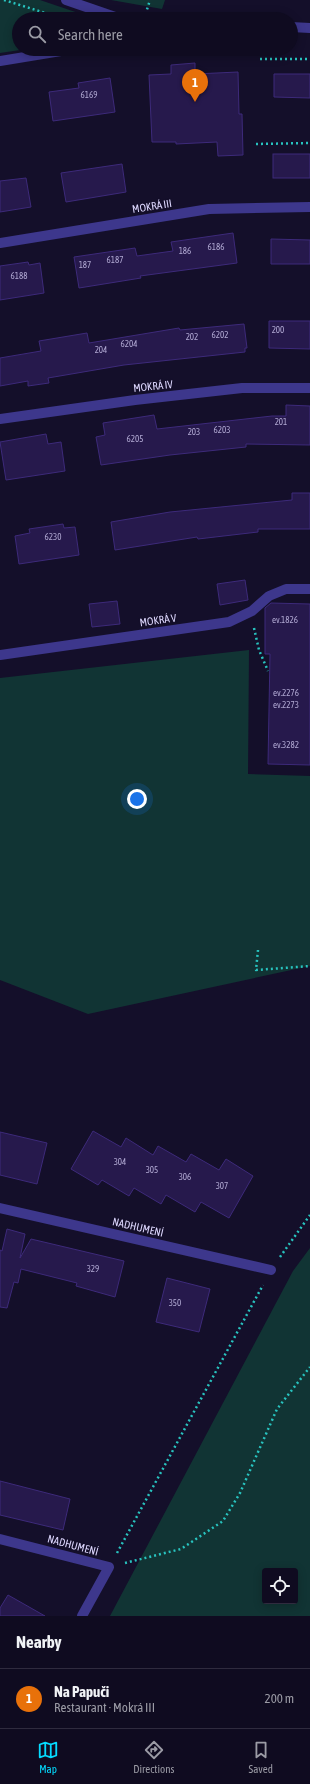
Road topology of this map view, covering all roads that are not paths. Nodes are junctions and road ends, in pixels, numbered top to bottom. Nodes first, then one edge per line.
1 (66, 0) edge
2 (101, 12) edge
3 (298, 27) edge
4 (310, 28) edge
5 (30, 56) edge
6 (0, 61) edge
7 (310, 207) edge
8 (0, 243) edge
9 (310, 388) edge
10 (0, 419) edge
11 (310, 589) edge
12 (0, 654) edge
13 (0, 1208) edge
14 (271, 1270) road end
15 (0, 1539) edge
16 (82, 1616) edge

1 - 2 street
3 - 4 street
5 - 6 street
7 - 8 street, MOKRÁ III
9 - 10 street, MOKRÁ IV
11 - 12 street, MOKRÁ V
13 - 14 street, NADHUMENÍ
15 - 16 street, NADHUMENÍ

